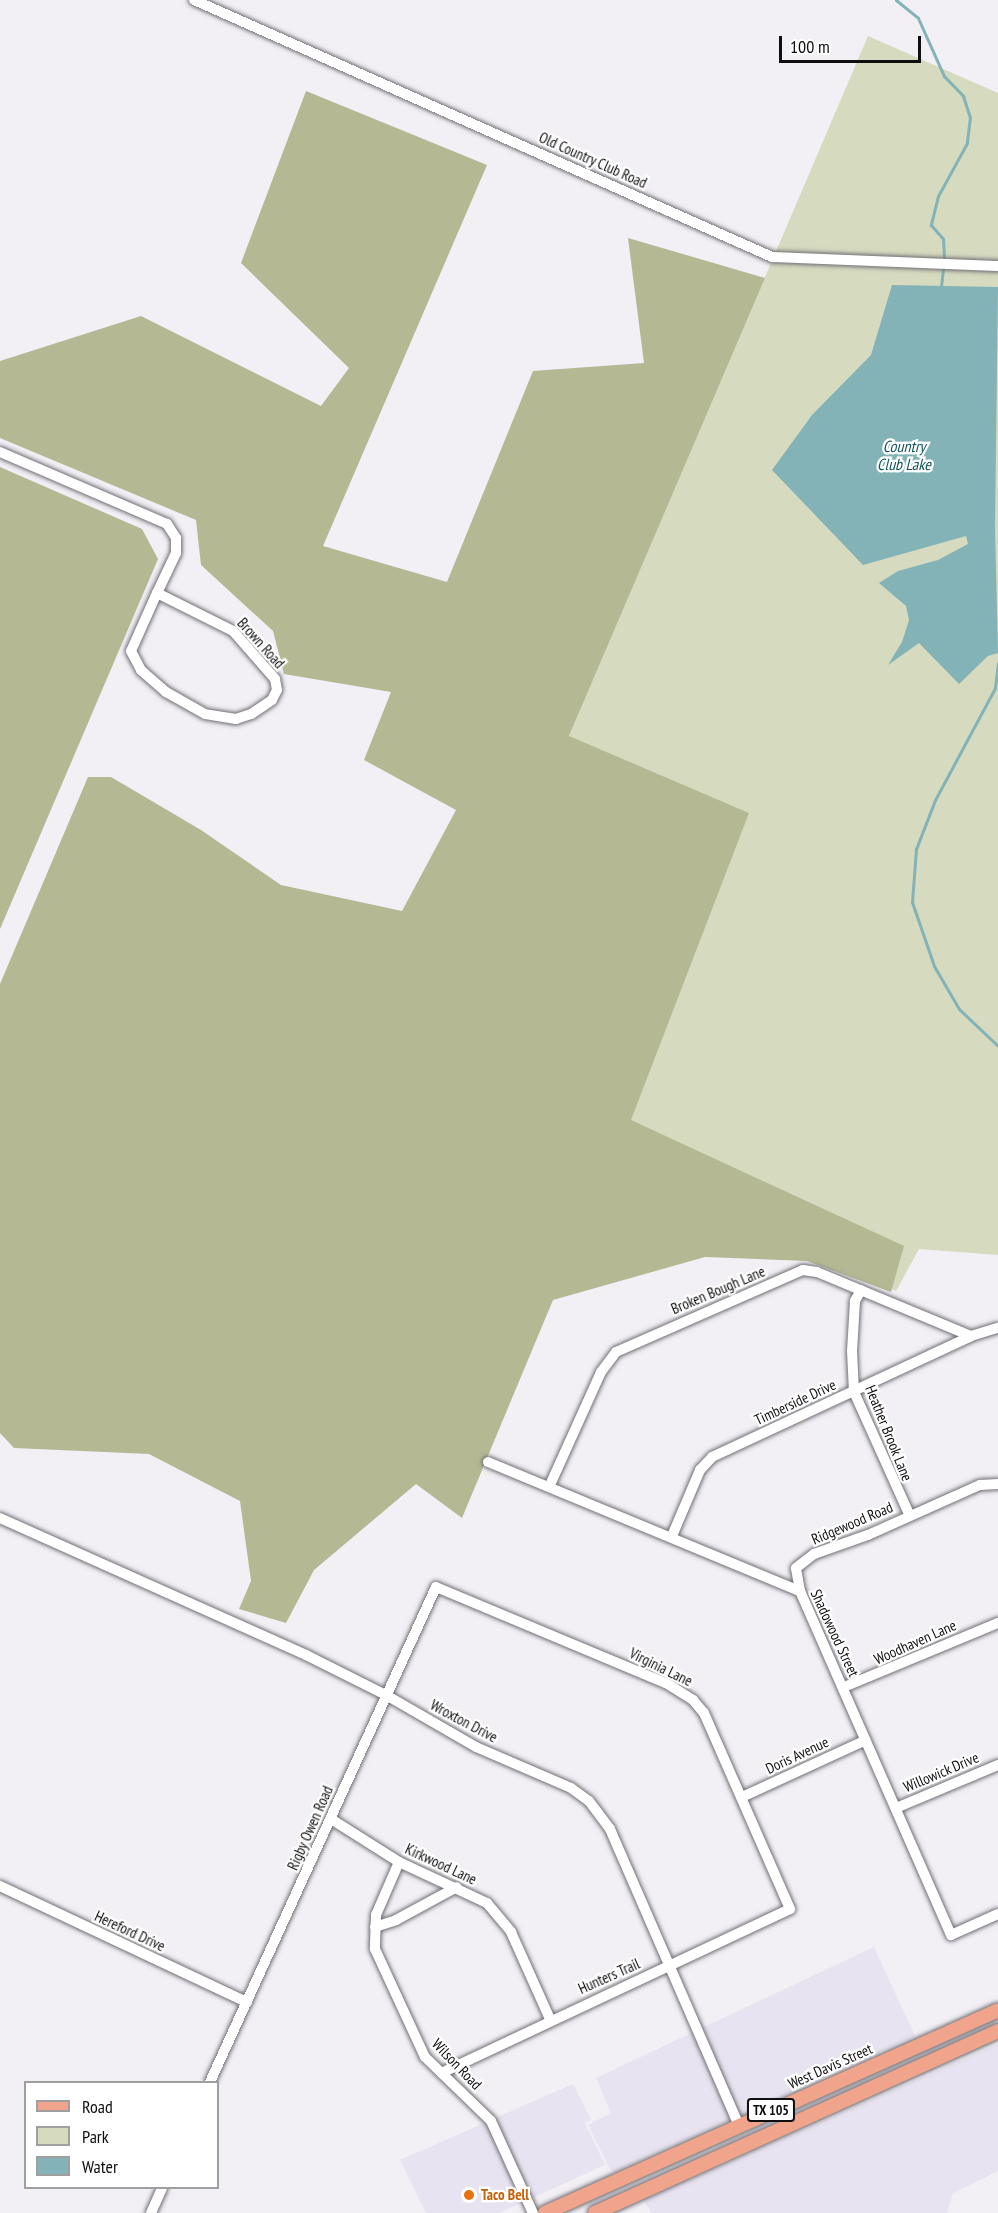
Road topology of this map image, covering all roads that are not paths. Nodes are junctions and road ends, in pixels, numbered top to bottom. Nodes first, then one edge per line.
1 (194, 0) edge
2 (998, 266) edge
3 (0, 452) edge
4 (157, 593) junction
5 (861, 1290) junction
6 (998, 1328) edge
7 (971, 1336) junction
8 (854, 1392) junction
9 (488, 1462) dead end
10 (998, 1484) edge
11 (550, 1485) junction
12 (909, 1514) junction
13 (0, 1518) edge
14 (672, 1536) junction
15 (436, 1587) joint
16 (800, 1591) junction
17 (998, 1623) edge
18 (844, 1687) junction
19 (386, 1695) junction
20 (866, 1740) junction
21 (998, 1765) edge
22 (742, 1797) junction
23 (896, 1808) junction
24 (330, 1820) junction
25 (399, 1862) junction
26 (0, 1886) edge
27 (457, 1887) junction
28 (790, 1909) joint
29 (998, 1914) edge
30 (375, 1927) junction
31 (669, 1966) junction
32 (247, 2002) junction
33 (998, 2010) edge
34 (550, 2019) junction
35 (976, 2020) junction
36 (998, 2031) edge
37 (442, 2073) junction
38 (893, 2078) junction
39 (210, 2081) edge
40 (800, 2097) junction
41 (739, 2125) junction
42 (688, 2171) junction
43 (161, 2189) edge
44 (151, 2213) edge
45 (533, 2213) edge
46 (545, 2213) edge
47 (595, 2213) edge

1 - 2 street, Old Country Club Road
3 - 4 street, Brown Road
4 - 4 street, Brown Road
5 - 7 street, Broken Bough Lane
5 - 8 street, Heather Brook Lane
5 - 11 street, Broken Bough Lane
6 - 7 street, Timberside Drive
7 - 8 street, Timberside Drive
8 - 12 street, Heather Brook Lane
8 - 14 street, Timberside Drive
9 - 11 street, Shadowood Street
10 - 12 street
11 - 14 street, Shadowood Street
12 - 16 street, Ridgewood Road
13 - 19 street, Wroxton Drive
14 - 16 street, Shadowood Street
15 - 19 street, Rigby Owen Road
15 - 22 street, Virginia Lane
16 - 18 street, Shadowood Street
17 - 18 street, Woodhaven Lane
18 - 20 street, Shadowood Street
19 - 24 street, Rigby Owen Road
19 - 31 street, Wroxton Drive
20 - 22 street, Doris Avenue
20 - 23 street, Shadowood Street
21 - 23 street, Willowick Drive
22 - 28 street, Virginia Lane
23 - 29 street, Shadowood Street
24 - 25 street, Kirkwood Lane
24 - 32 street, Rigby Owen Road
25 - 27 street, Kirkwood Lane
25 - 30 street, Wilson Road
26 - 32 street, Hereford Drive
27 - 30 street
27 - 34 street, Kirkwood Lane
28 - 31 street, Hunters Trail
30 - 37 street, Wilson Road
31 - 34 street, Hunters Trail
31 - 41 street, Wroxton Drive
32 - 39 street, Rigby Owen Road
33 - 35 main road, West Davis Street / TX 105
34 - 37 street, Hunters Trail
35 - 38 main road
35 - 40 main road, West Davis Street / TX 105
36 - 38 main road, TX 105
37 - 45 street, Wilson Road
38 - 42 main road, TX 105
40 - 41 main road, West Davis Street / TX 105
40 - 42 main road
41 - 46 main road, West Davis Street / TX 105
42 - 47 main road, TX 105
43 - 44 street

